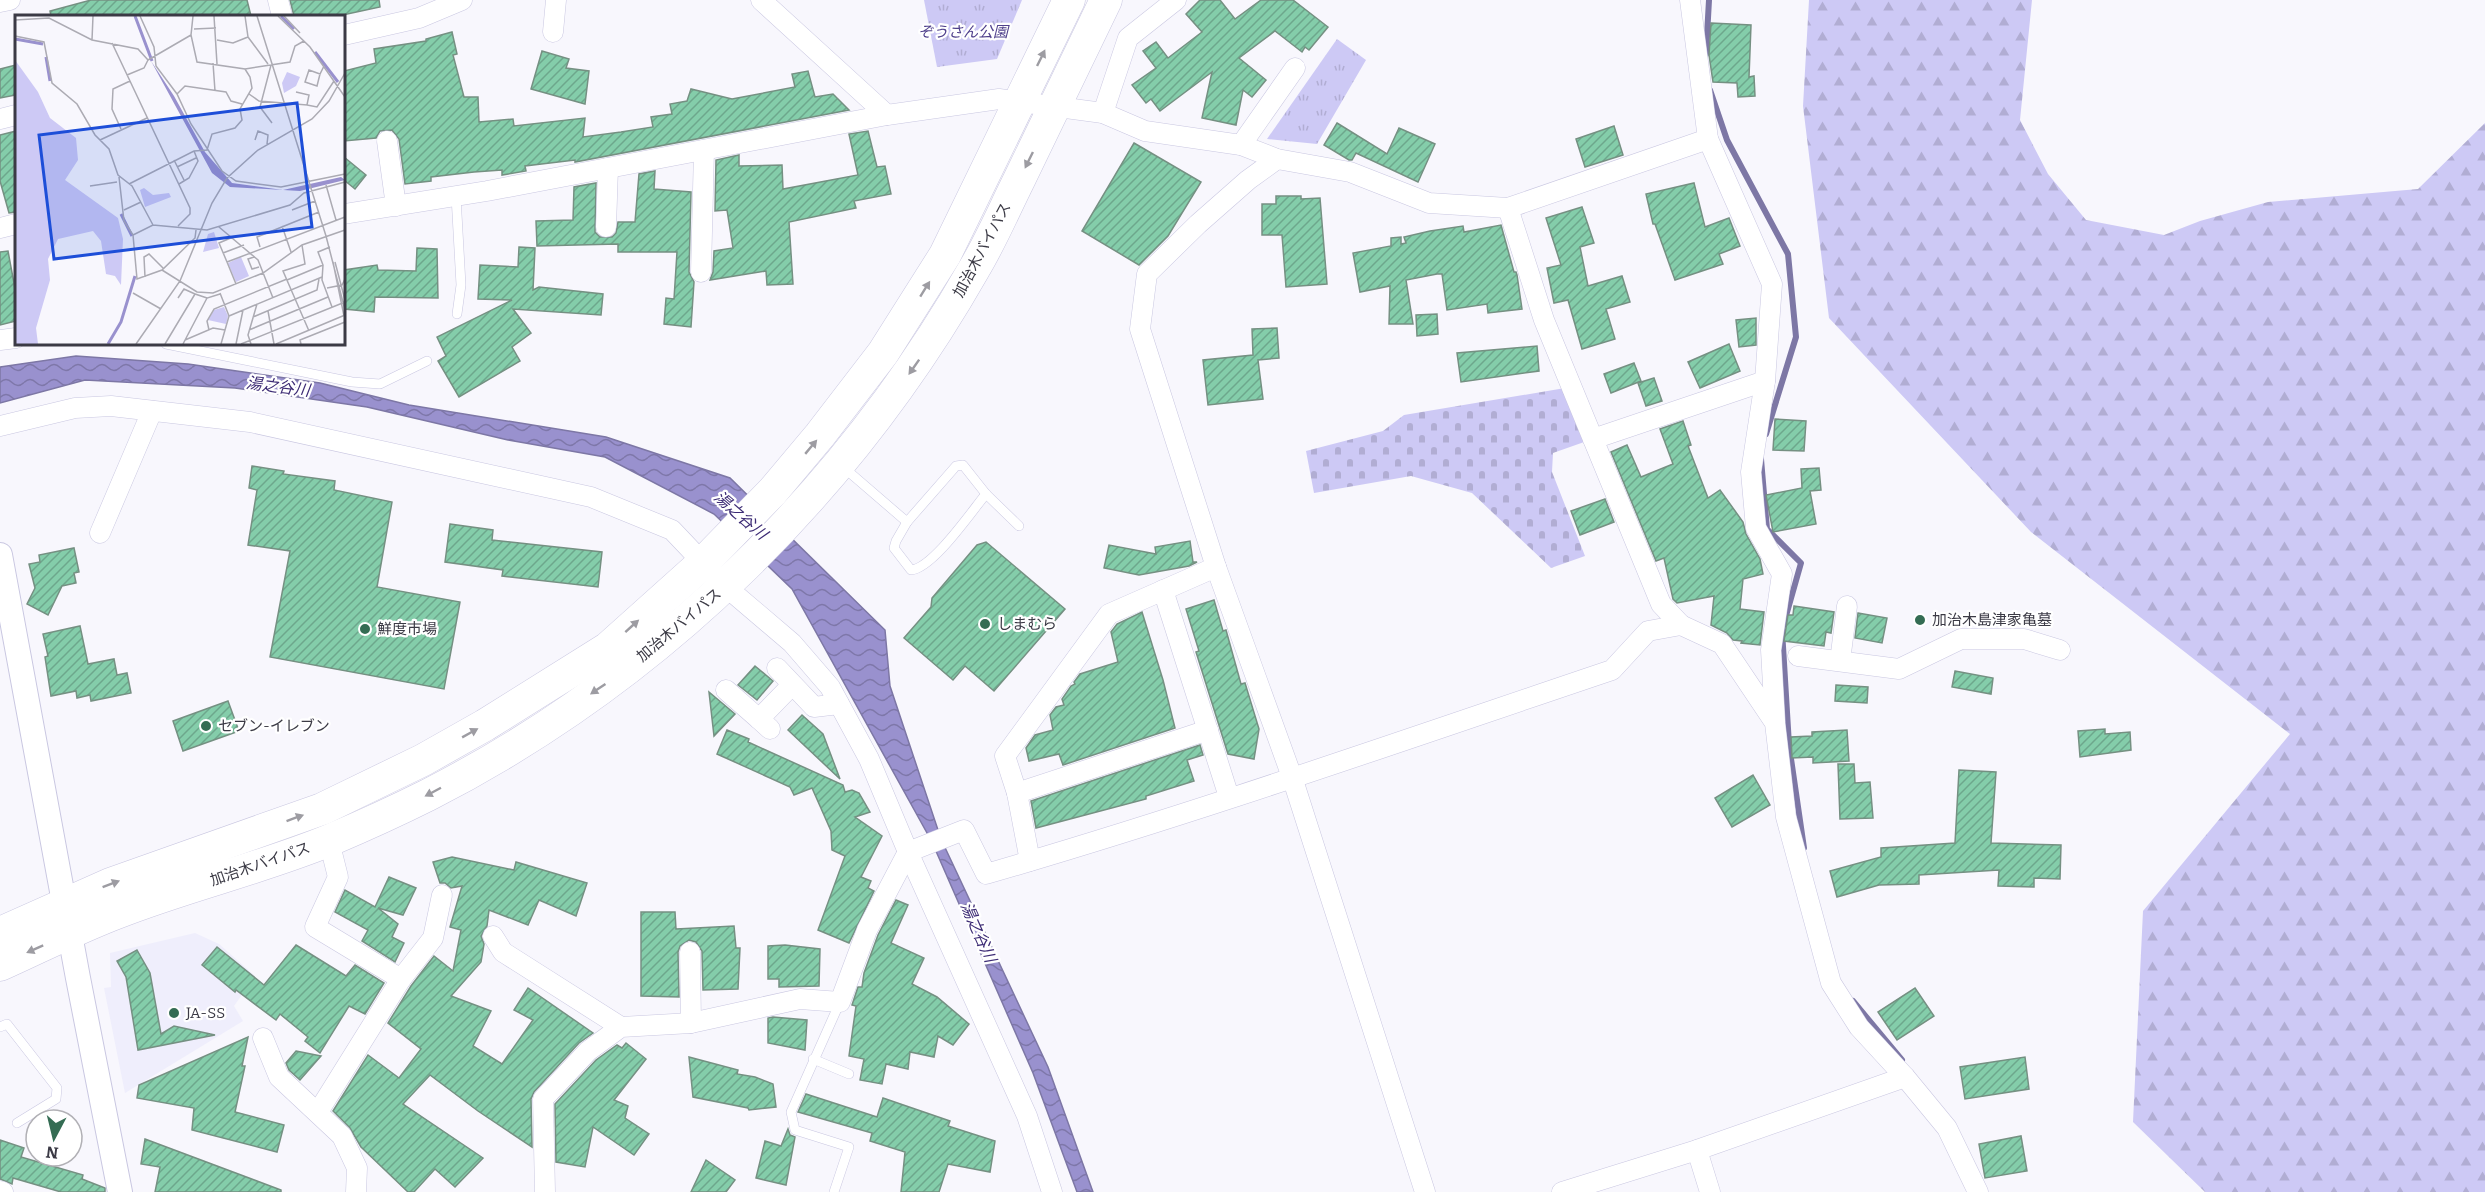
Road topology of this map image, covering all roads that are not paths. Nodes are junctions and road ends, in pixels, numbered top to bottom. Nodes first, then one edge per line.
1 (10, 0) edge
2 (278, 0) edge
3 (462, 0) edge
4 (556, 0) edge
5 (760, 0) edge
6 (1069, 0) edge
7 (1106, 0) edge
8 (1176, 0) edge
9 (1689, 0) edge
10 (0, 2) edge
11 (282, 15) edge
12 (553, 32) dead end
13 (345, 35) edge
14 (1295, 68) dead end
15 (1020, 102) junction
16 (1054, 107) junction
17 (1103, 113) junction
18 (15, 115) edge
19 (887, 115) junction
20 (0, 119) edge
21 (1708, 139) junction
22 (387, 141) dead end
23 (1241, 145) junction
24 (704, 150) junction
25 (1277, 159) junction
26 (608, 168) junction
27 (456, 196) junction
28 (396, 206) junction
29 (1508, 208) junction
30 (345, 214) edge
31 (15, 224) edge
32 (606, 227) dead end
33 (0, 228) edge
34 (701, 272) dead end
35 (457, 314) dead end
36 (15, 338) edge
37 (0, 340) edge
38 (171, 345) edge
39 (428, 361) dead end
40 (1765, 381) junction
41 (152, 411) junction
42 (0, 426) edge
43 (1593, 439) junction
44 (840, 464) junction
45 (986, 494) junction
46 (907, 522) junction
47 (1019, 526) dead end
48 (100, 534) dead end
49 (713, 552) junction
50 (0, 555) edge
51 (1216, 567) junction
52 (733, 579) junction
53 (1163, 590) junction
54 (1847, 606) dead end
55 (1681, 625) junction
56 (2060, 650) dead end
57 (1783, 653) junction
58 (1840, 661) junction
59 (777, 668) dead end
60 (792, 685) junction
61 (726, 690) dead end
62 (839, 704) junction
63 (1775, 723) junction
64 (1208, 730) junction
65 (1292, 777) junction
66 (1017, 793) junction
67 (1229, 797) junction
68 (329, 841) junction
69 (908, 852) junction
70 (1030, 861) junction
71 (442, 895) dead end
72 (65, 904) junction
73 (0, 933) edge
74 (70, 934) junction
75 (493, 936) dead end
76 (690, 952) dead end
77 (0, 965) edge
78 (401, 979) junction
79 (840, 1002) junction
80 (2, 1023) edge
81 (692, 1023) junction
82 (621, 1027) junction
83 (263, 1038) dead end
84 (813, 1059) junction
85 (849, 1074) dead end
86 (1905, 1077) junction
87 (318, 1112) junction
88 (17, 1123) dead end
89 (1697, 1150) junction
90 (120, 1192) edge
91 (356, 1192) edge
92 (545, 1192) edge
93 (834, 1192) edge
94 (1052, 1192) edge
95 (1425, 1192) edge
96 (1562, 1192) edge
97 (1710, 1192) edge
98 (1978, 1192) edge

1 - 10 street
2 - 11 street
3 - 13 street
4 - 12 street
5 - 19 street
15 -> 6 highway, 加治木バイパス
7 - 16 highway, 加治木バイパス
8 - 17 street
9 - 21 street
14 - 23 street
15 - 16 street
15 - 19 street
49 -> 15 highway, 加治木バイパス
16 - 17 street
16 -> 44 highway, 加治木バイパス
17 - 23 street
18 - 20 street
19 - 24 street
21 - 29 street
21 - 40 street
22 - 28 street
23 - 25 street
24 - 26 street
24 - 34 street
25 - 29 street
25 - 51 street
26 - 27 street
26 - 32 street
27 - 28 street
27 - 35 lane
28 - 30 street
29 - 43 street
31 - 33 street
36 - 37 street
38 - 39 lane
40 - 43 street
40 - 57 street
41 - 42 street
41 - 48 street
41 - 49 street
43 - 55 street
44 - 46 lane
44 - 52 highway, 加治木バイパス
45 - 46 lane
45 - 46 lane
45 - 47 lane
49 - 52 street
72 -> 49 highway, 加治木バイパス
50 - 72 street
51 - 53 street
51 - 65 street
52 - 62 street
52 -> 68 highway, 加治木バイパス
53 - 64 street
53 - 66 street
54 - 58 street
55 - 63 street
55 - 65 street
56 - 58 street
57 - 58 street
57 - 63 street
59 - 60 street
60 - 61 street
60 - 62 street
62 - 69 street
63 - 86 street
64 - 66 street
64 - 67 street
65 - 67 street
65 - 95 street
66 - 70 street
67 - 70 street
68 - 74 highway, 加治木バイパス
68 - 78 street
69 - 70 street
69 - 79 street
69 - 94 street
71 - 78 street
72 - 73 highway, 加治木バイパス
72 - 74 street
74 -> 77 highway, 加治木バイパス
74 - 90 street
75 - 82 street
76 - 81 street
78 - 87 street
79 - 81 street
79 - 84 lane
80 - 88 lane
81 - 82 street
82 - 92 street
83 - 87 street
84 - 85 lane
84 - 93 lane
86 - 89 street
86 - 98 street
87 - 91 street
89 - 96 street
89 - 97 street

